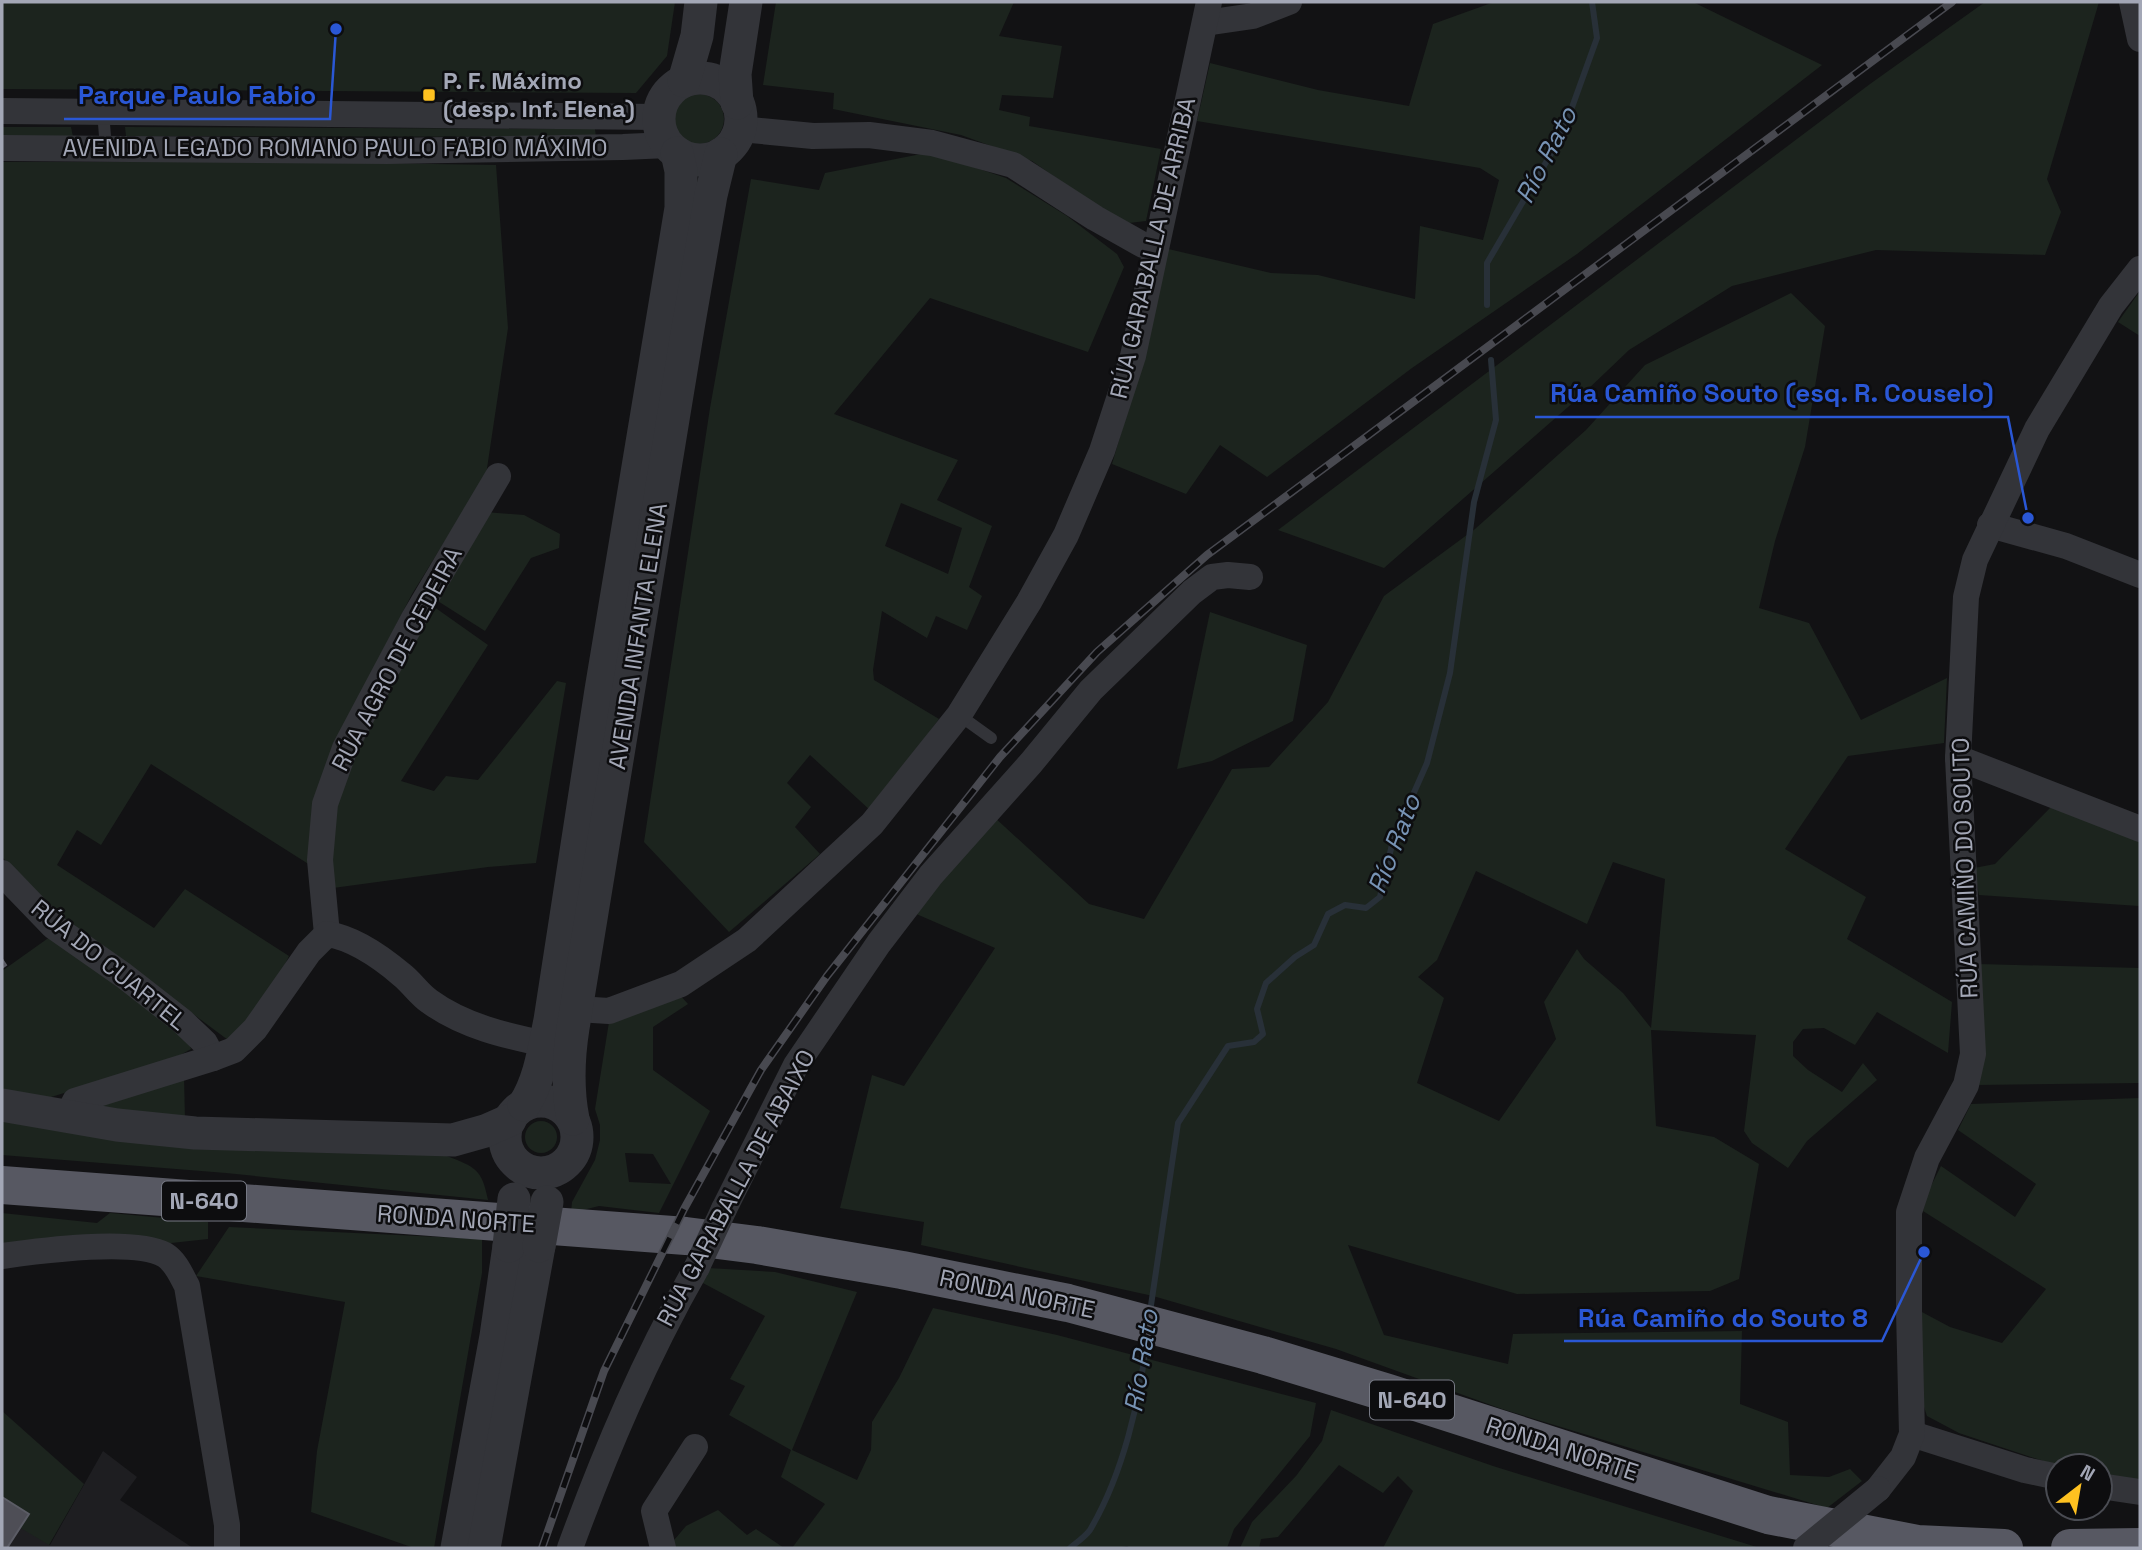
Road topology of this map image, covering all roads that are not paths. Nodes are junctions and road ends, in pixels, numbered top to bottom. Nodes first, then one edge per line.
1 (701, 2) edge
2 (746, 2) edge
3 (1289, 2) edge
4 (2132, 2) edge
5 (1207, 13) edge
6 (2140, 39) edge
7 (684, 82) junction
8 (2, 111) edge
9 (103, 112) junction
10 (733, 129) junction
11 (668, 138) junction
12 (2, 148) edge
13 (106, 148) junction
14 (1155, 247) junction
15 (2140, 269) edge
16 (498, 476) dead end
17 (1990, 525) junction
18 (2140, 575) edge
19 (1250, 577) dead end
20 (959, 715) junction
21 (991, 738) dead end
22 (1958, 758) junction
23 (2140, 829) edge
24 (2, 873) edge
25 (327, 934) junction
26 (578, 1009) junction
27 (546, 1044) junction
28 (213, 1058) junction
29 (2, 1105) edge
30 (517, 1112) junction
31 (67, 1117) junction
32 (573, 1119) junction
33 (453, 1140) junction
34 (512, 1157) junction
35 (563, 1166) junction
36 (2, 1185) edge
37 (524, 1246) junction
38 (2, 1256) edge
39 (1912, 1434) junction
40 (695, 1447) dead end
41 (2044, 1474) edge
42 (2114, 1488) edge
43 (2140, 1492) edge
44 (2140, 1547) edge
45 (227, 1548) edge
46 (457, 1548) edge
47 (484, 1548) edge
48 (570, 1548) edge
49 (663, 1548) edge
50 (1806, 1548) edge
51 (2004, 1548) edge
52 (2070, 1548) edge

1 - 7 street
2 - 10 street, AVENIDA INFANTA ELENA
3 - 5 street
4 - 6 street
5 - 14 street, RÚA GARABALLA DE ARRIBA
7 - 10 street
7 - 11 street
8 - 9 street, AVENIDA LEGADO ROMANO PAULO FABIO MÁXIMO
9 - 11 street, AVENIDA LEGADO ROMANO PAULO FABIO MÁXIMO
9 - 13 lane
10 - 11 street
10 - 14 street
10 - 26 street, AVENIDA INFANTA ELENA
11 - 13 street, AVENIDA LEGADO ROMANO PAULO FABIO MÁXIMO
11 - 27 street, AVENIDA INFANTA ELENA
12 - 13 street, AVENIDA LEGADO ROMANO PAULO FABIO MÁXIMO
14 - 20 street, RÚA GARABALLA DE ARRIBA
15 - 17 street, RÚA CAMIÑO DO SOUTO
16 - 25 street, RÚA AGRO DE CEDEIRA
17 - 18 street
17 - 22 street, RÚA CAMIÑO DO SOUTO
19 - 48 street, RÚA GARABALLA DE ABAIXO, bridge
20 - 21 lane
20 - 26 street, RÚA GARABALLA DE ARRIBA
22 - 23 street
22 - 39 street, RÚA CAMIÑO DO SOUTO
24 - 28 street, RÚA DO CUARTEL
25 - 27 street
25 - 28 street
26 - 32 street, AVENIDA INFANTA ELENA
27 - 30 street, AVENIDA INFANTA ELENA
28 - 31 street
29 - 31 street
30 - 32 street
30 - 33 street
30 - 34 street
31 - 33 street
32 - 35 street
33 - 34 street
34 - 35 street
34 - 37 street, bridge
35 - 37 street, bridge
36 - 51 highway, RONDA NORTE / N-640
37 - 46 street
37 - 47 street
38 - 45 street
39 - 41 street
39 - 50 street, RÚA CAMIÑO DO SOUTO, bridge
40 - 49 street
42 - 43 street
44 - 52 highway

